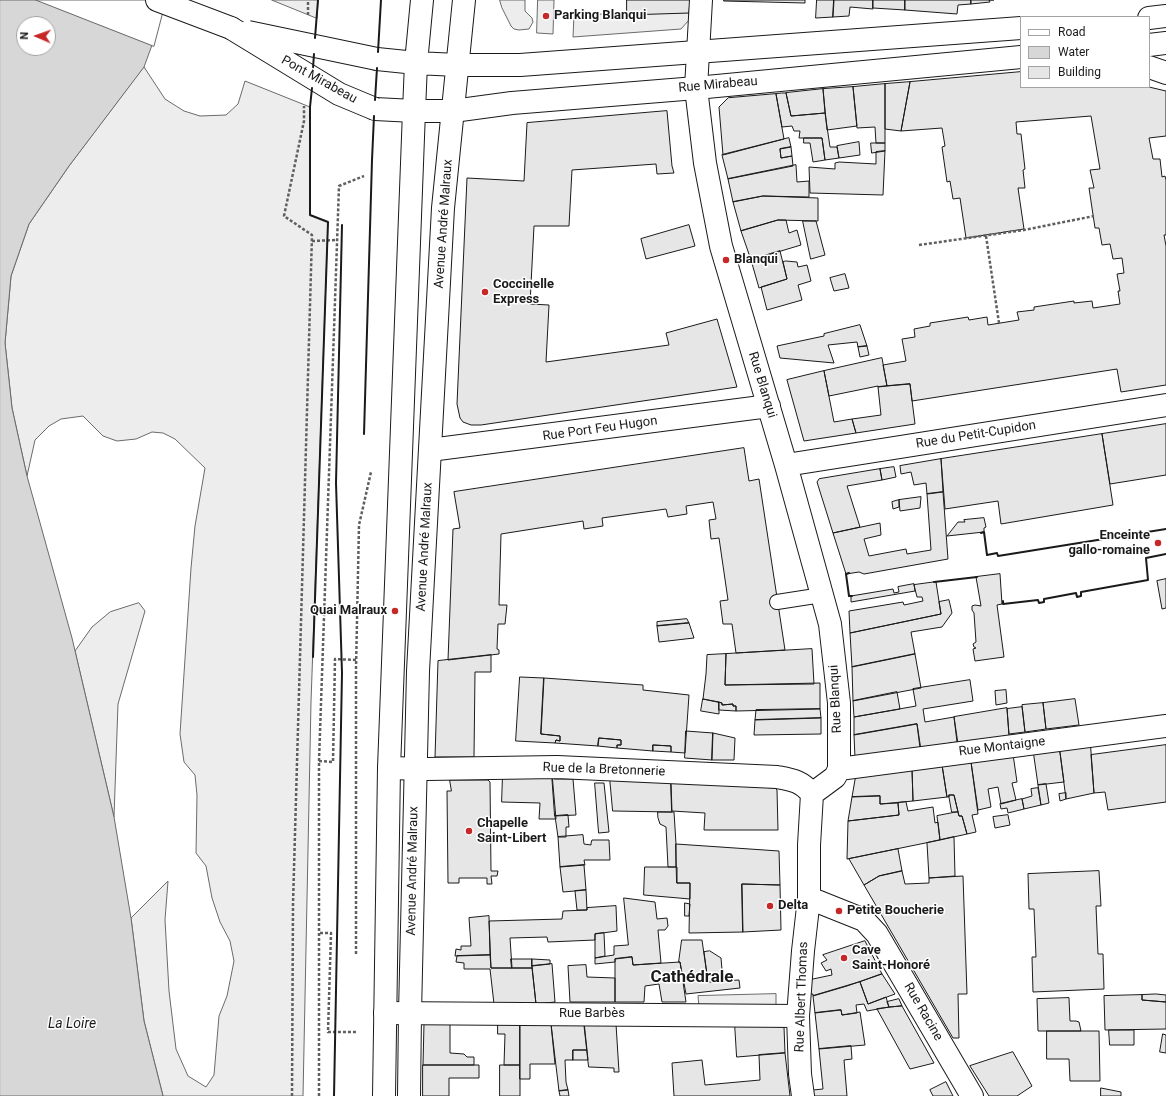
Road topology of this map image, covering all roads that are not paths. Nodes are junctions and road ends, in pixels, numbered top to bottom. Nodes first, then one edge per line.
1 (158, 0) edge
2 (422, 0) edge
3 (464, 0) edge
4 (701, 0) edge
5 (1166, 16) edge
6 (1150, 18) edge
7 (231, 28) junction
8 (1020, 28) edge
9 (1166, 43) edge
10 (1150, 45) edge
11 (697, 52) junction
12 (1020, 57) edge
13 (416, 64) junction
14 (457, 65) junction
15 (1150, 67) edge
16 (1166, 72) edge
17 (696, 88) junction
18 (414, 111) junction
19 (453, 111) junction
20 (1166, 405) edge
21 (768, 406) junction
22 (430, 450) junction
23 (786, 465) junction
24 (822, 594) junction
25 (777, 602) dead end
26 (1166, 726) edge
27 (389, 768) junction
28 (416, 769) junction
29 (839, 769) junction
30 (812, 794) junction
31 (809, 898) junction
32 (385, 1013) junction
33 (410, 1013) junction
34 (798, 1016) junction
35 (384, 1096) edge
36 (409, 1096) edge
37 (803, 1096) edge
38 (972, 1096) edge

1 - 7 main road, Pont Mirabeau
2 - 13 main road, Avenue André Malraux
3 - 14 main road, Avenue André Malraux
4 - 11 main road, Rue Blanqui
5 - 6 main road
7 - 13 main road, Pont Mirabeau, bridge
7 - 18 main road, Pont Mirabeau, bridge
8 - 11 main road
9 - 10 main road
11 - 14 main road
11 - 17 main road, Rue Blanqui
12 - 17 main road, Rue Mirabeau
13 - 14 main road
13 - 18 main road, Avenue André Malraux
14 - 19 main road, Avenue André Malraux
15 - 16 main road
17 - 19 main road, Rue Mirabeau
17 - 21 main road, Rue Blanqui
18 - 19 main road, Rue Mirabeau
18 - 27 main road, Avenue André Malraux
19 - 22 main road, Avenue André Malraux
20 - 23 main road, Rue du Petit-Cupidon
21 - 22 main road, Rue Port Feu Hugon
21 - 23 main road, Rue Blanqui
22 - 28 main road, Avenue André Malraux
23 - 24 main road, Rue Blanqui
24 - 25 lane
24 - 29 main road, Rue Blanqui
26 - 29 main road, Rue Montaigne
27 - 28 main road, Rue de la Bretonnerie
27 - 32 main road, Avenue André Malraux
28 - 30 main road, Rue de la Bretonnerie
28 - 33 main road, Avenue André Malraux
29 - 30 main road
30 - 31 main road, Rue Albert Thomas
31 - 34 main road, Rue Albert Thomas
31 - 38 main road, Rue Racine
32 - 33 main road, Rue Barbès
32 - 35 main road, Avenue André Malraux
33 - 34 main road, Rue Barbès
33 - 36 main road, Avenue André Malraux
34 - 37 main road, Rue Albert Thomas

